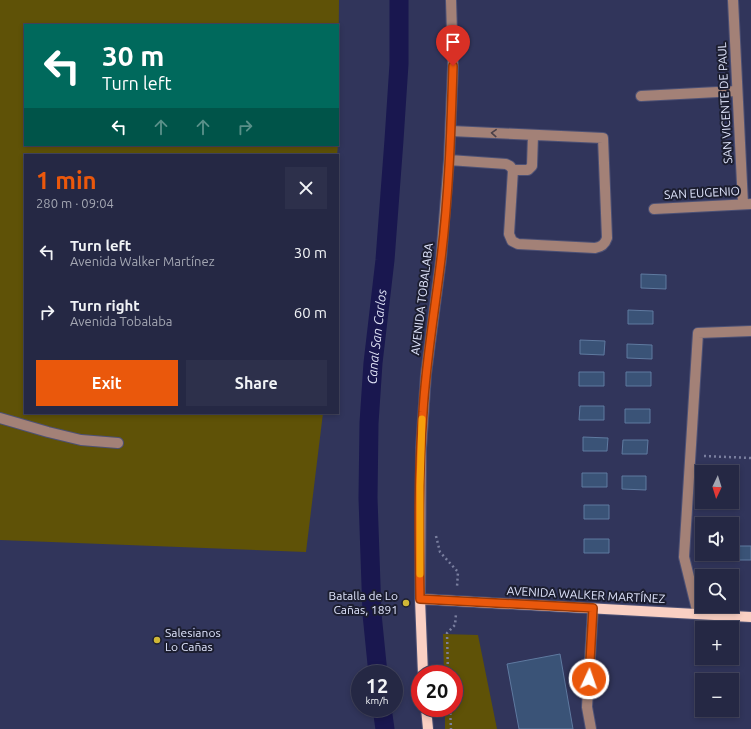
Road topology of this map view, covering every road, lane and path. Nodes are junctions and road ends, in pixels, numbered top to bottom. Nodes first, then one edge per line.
1 (451, 0) edge
2 (733, 0) edge
3 (737, 91) junction
4 (641, 96) dead end
5 (451, 131) junction
6 (533, 135) junction
7 (449, 160) junction
8 (513, 170) junction
9 (747, 204) edge
10 (654, 209) dead end
11 (751, 331) edge
12 (0, 418) edge
13 (118, 443) dead end
14 (690, 455) junction
15 (751, 458) edge
16 (434, 532) dead end
17 (420, 599) junction
18 (457, 601) junction
19 (593, 608) junction
20 (698, 614) junction
21 (751, 617) edge
22 (423, 665) edge
23 (448, 665) edge
24 (427, 717) edge
25 (450, 717) edge
26 (428, 729) edge
27 (451, 729) edge
28 (591, 729) edge

1 - 5 street, AVENIDA TOBALABA
2 - 3 street, SAN VICENTE DE PAUL
3 - 4 street
3 - 9 street, SAN VICENTE DE PAUL
6 -> 5 street
5 - 7 street, AVENIDA TOBALABA
6 - 8 street
6 - 8 street
7 - 8 street
7 - 17 street, AVENIDA TOBALABA
9 - 10 street, SAN EUGENIO
11 - 14 street
12 - 13 street
14 - 15 path
14 - 20 street
16 - 18 path
17 - 18 main road, AVENIDA WALKER MARTÍNEZ
17 - 22 main road, AVENIDA TOBALABA
18 - 19 main road, AVENIDA WALKER MARTÍNEZ
18 - 23 path
19 - 20 main road, AVENIDA WALKER MARTÍNEZ
19 - 28 street
20 - 21 main road, AVENIDA WALKER MARTÍNEZ
24 - 26 main road
25 - 27 path

